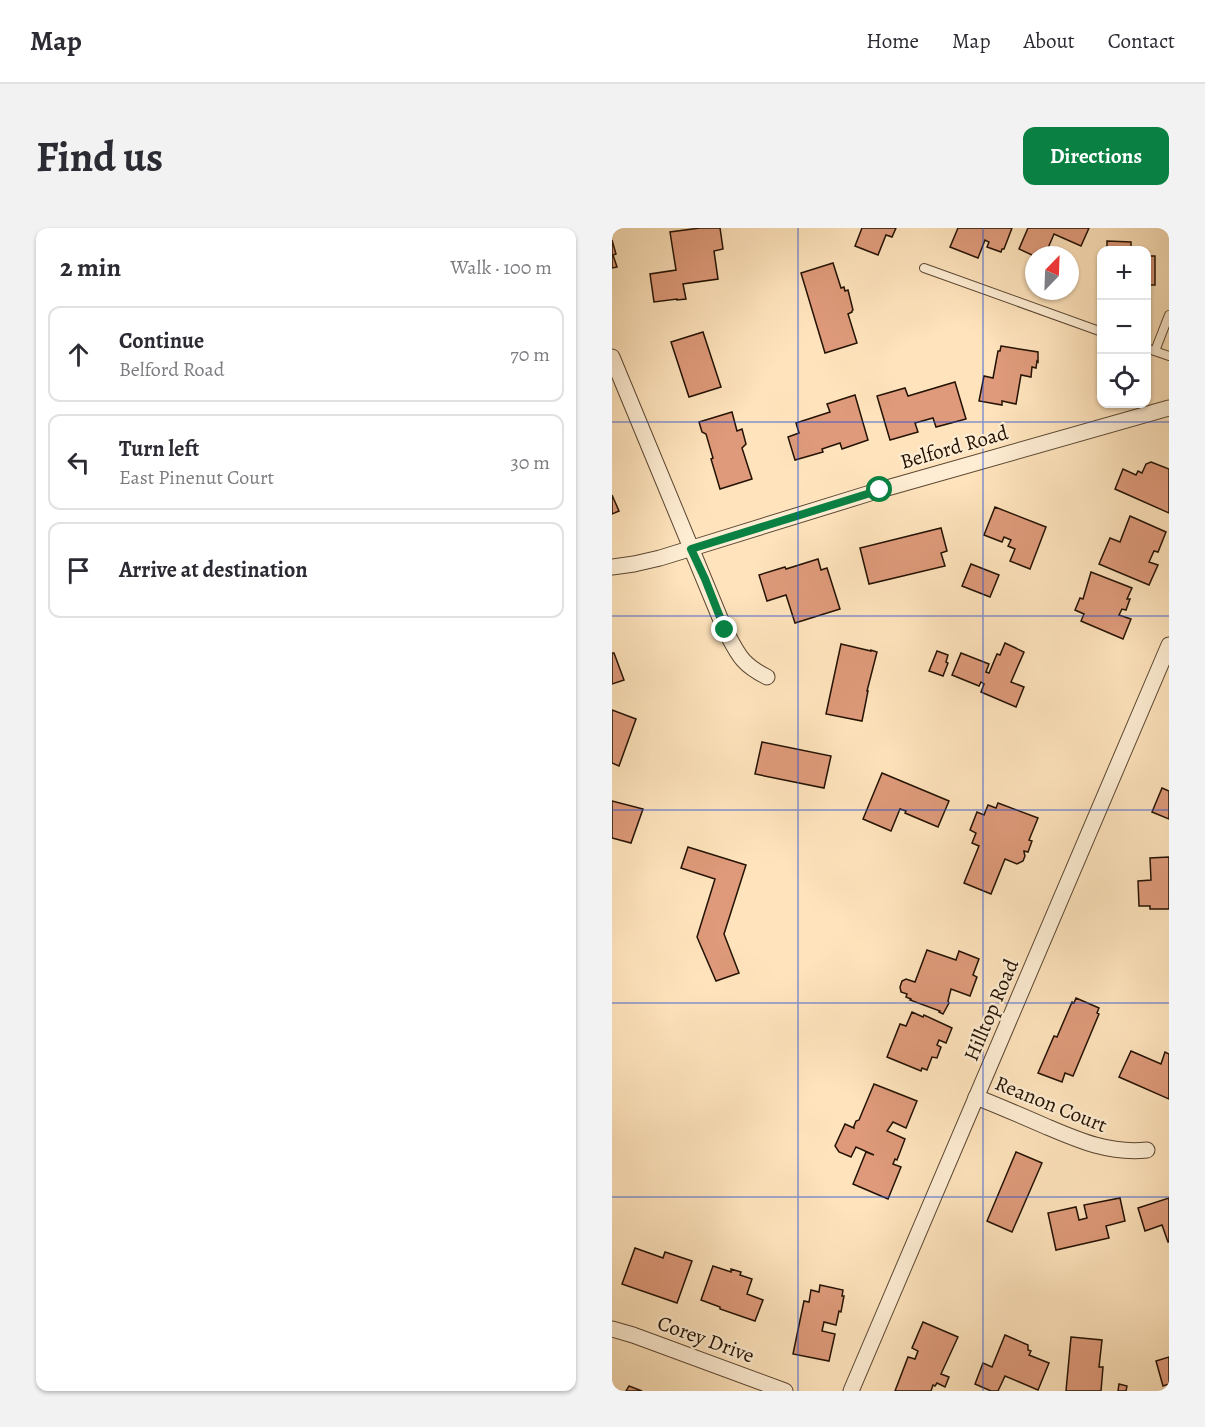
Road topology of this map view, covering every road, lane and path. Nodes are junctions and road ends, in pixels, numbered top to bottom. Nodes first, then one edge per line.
1 (924, 268) dead end
2 (1169, 315) edge
3 (1097, 331) edge
4 (1151, 350) edge
5 (1169, 356) edge
6 (612, 357) edge
7 (1169, 408) edge
8 (691, 549) junction
9 (612, 567) edge
10 (1169, 645) edge
11 (767, 677) dead end
12 (976, 1097) junction
13 (1147, 1150) dead end
14 (612, 1329) edge
15 (785, 1391) edge
16 (851, 1391) edge

1 - 3 lane
2 - 4 lane
4 - 5 lane
6 - 8 street
7 - 8 street, Belford Road
8 - 9 street, Belford Road
8 - 11 street
10 - 12 street, Hilltop Road
12 - 13 street, Reanon Court
12 - 16 street, Hilltop Road
14 - 15 street, Corey Drive

